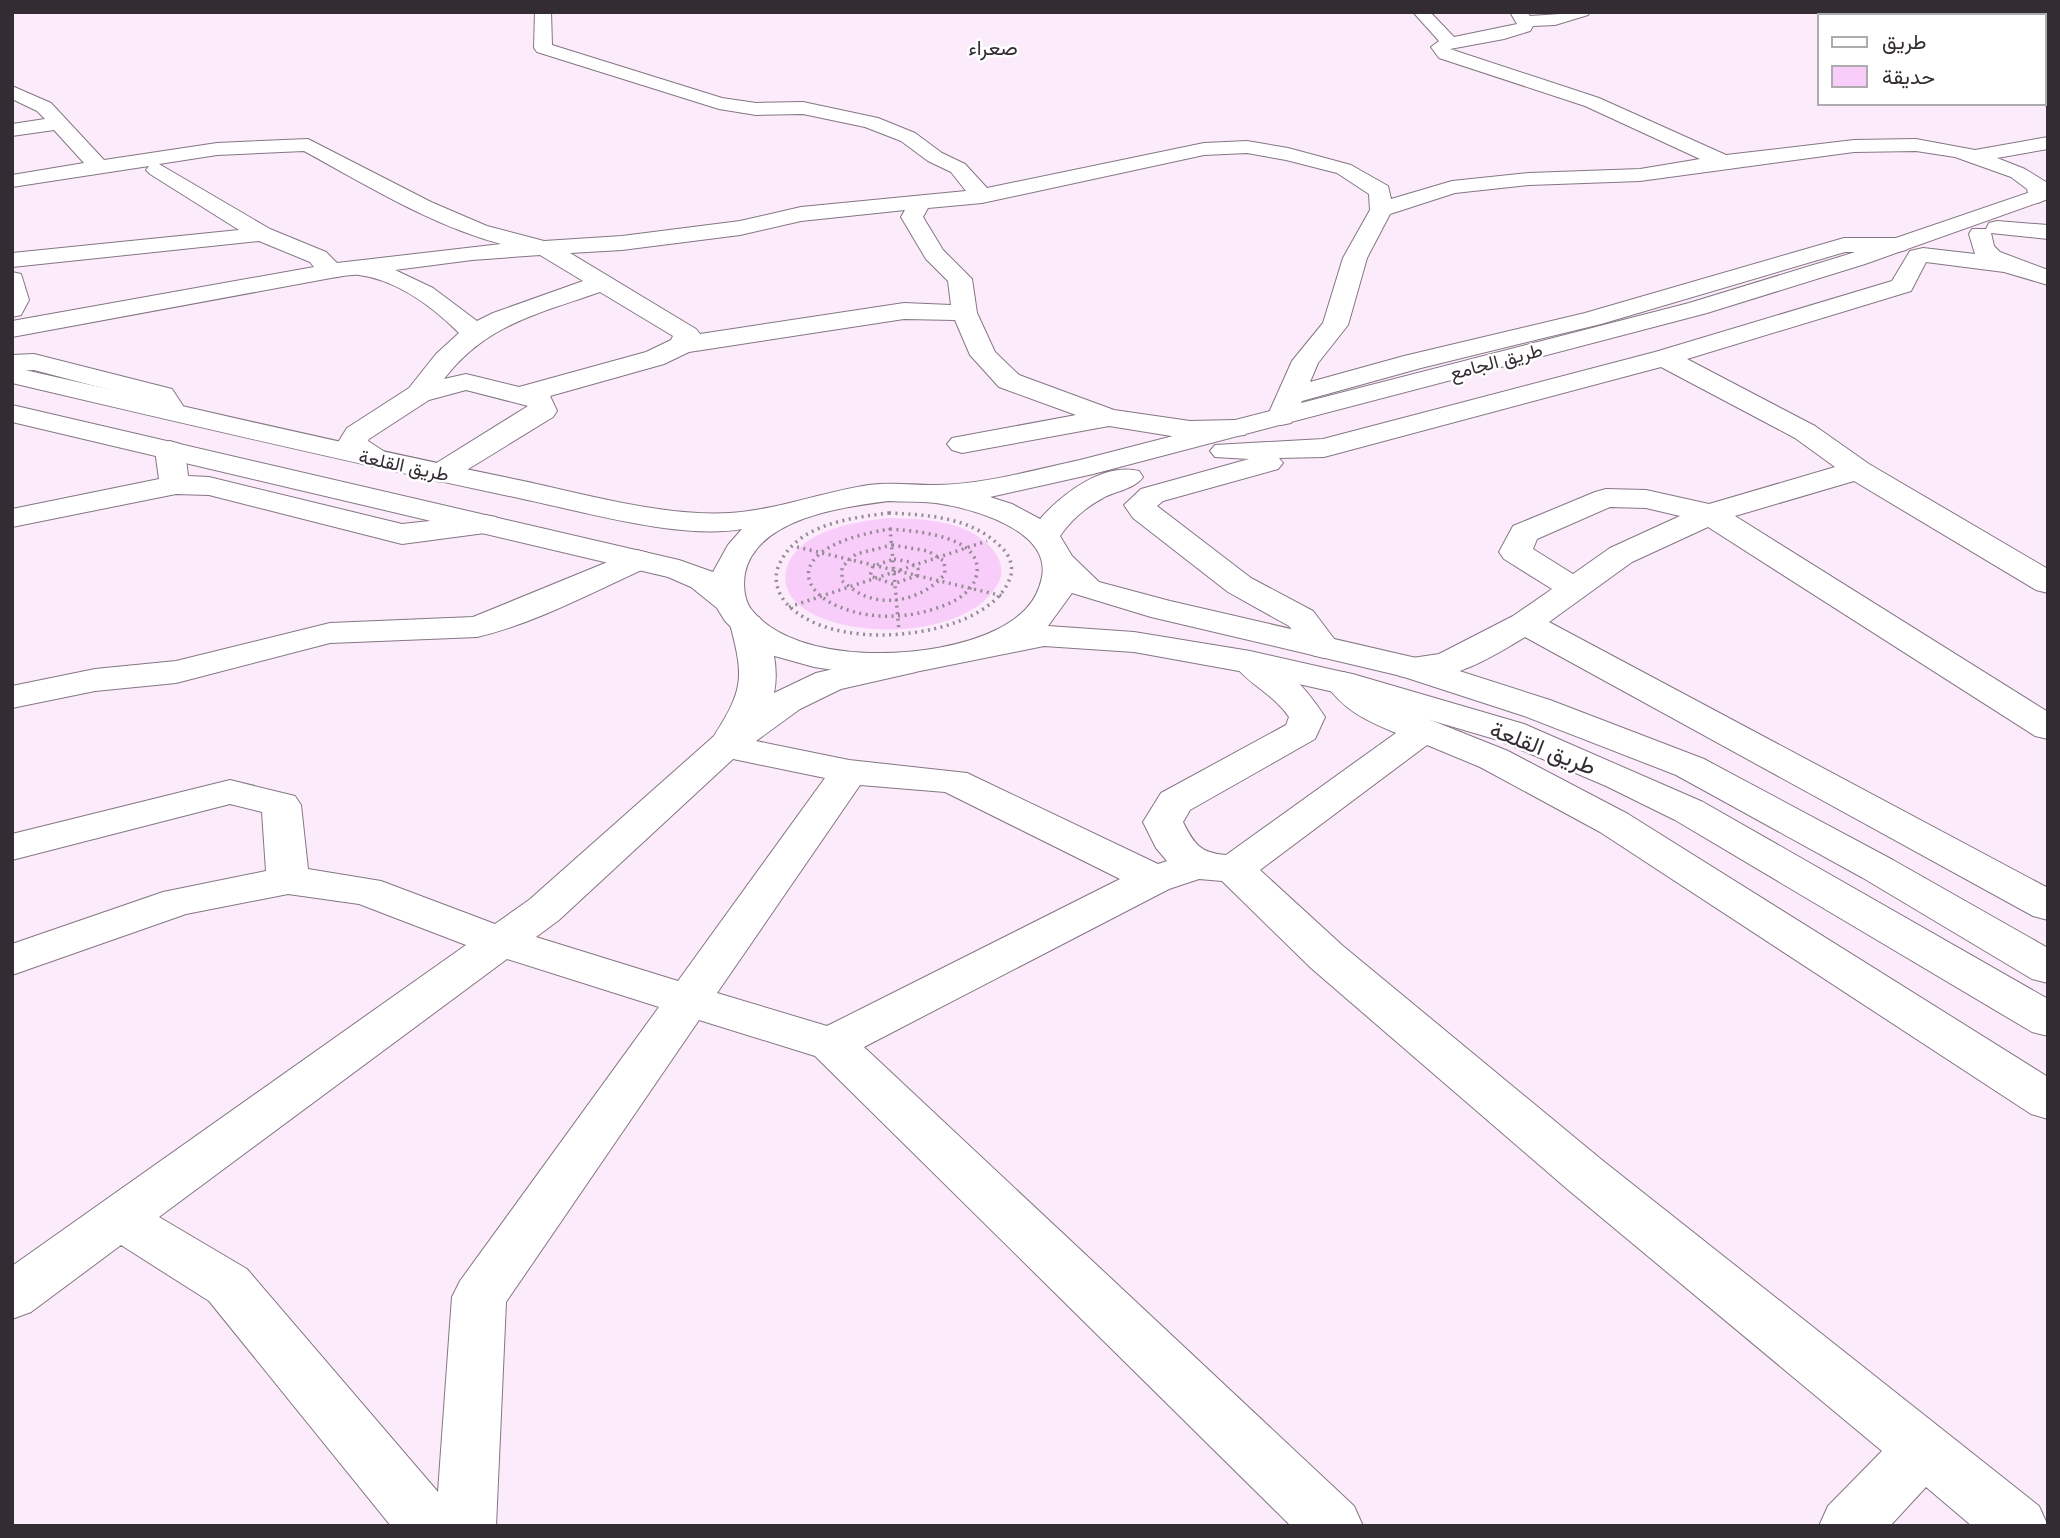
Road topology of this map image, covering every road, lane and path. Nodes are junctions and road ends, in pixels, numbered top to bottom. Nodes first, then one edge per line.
1 (542, 12) edge
2 (1421, 12) edge
3 (1582, 12) edge
4 (1522, 16) edge
5 (1450, 43) junction
6 (12, 92) edge
7 (61, 123) junction
8 (12, 130) edge
9 (2048, 143) edge
10 (180, 154) junction
11 (1973, 157) junction
12 (1723, 163) junction
13 (101, 169) junction
14 (157, 170) junction
15 (12, 181) edge
16 (2045, 194) edge
17 (982, 196) junction
18 (916, 210) junction
19 (1381, 210) junction
20 (1989, 231) junction
21 (2048, 232) edge
22 (262, 234) junction
23 (476, 242) junction
24 (622, 243) junction
25 (546, 249) junction
26 (1913, 252) junction
27 (432, 258) junction
28 (12, 260) edge
29 (2007, 265) junction
30 (342, 270) junction
31 (594, 278) junction
32 (2048, 278) edge
33 (12, 279) edge
34 (403, 281) junction
35 (12, 310) edge
36 (964, 313) junction
37 (468, 327) junction
38 (12, 329) edge
39 (682, 345) junction
40 (1664, 358) junction
41 (445, 359) junction
42 (12, 363) edge
43 (12, 374) edge
44 (466, 382) junction
45 (419, 394) junction
46 (522, 395) junction
47 (1286, 406) junction
48 (173, 412) junction
49 (12, 413) edge
50 (1109, 418) junction
51 (1230, 440) junction
52 (962, 444) dead end
53 (1324, 448) junction
54 (1121, 458) junction
55 (378, 460) junction
56 (172, 468) junction
57 (1858, 470) junction
58 (441, 473) junction
59 (934, 494) junction
60 (888, 503) junction
61 (799, 510) junction
62 (20, 514) edge
63 (1710, 514) junction
64 (890, 529) junction
65 (756, 535) junction
66 (994, 538) junction
67 (892, 545) junction
68 (791, 546) junction
69 (966, 548) junction
70 (1052, 549) junction
71 (820, 553) junction
72 (940, 557) junction
73 (894, 559) junction
74 (637, 560) junction
75 (848, 560) junction
76 (916, 565) junction
77 (873, 566) junction
78 (895, 572) junction
79 (916, 576) junction
80 (873, 579) junction
81 (942, 582) junction
82 (2048, 583) edge
83 (896, 584) junction
84 (848, 587) junction
85 (971, 589) junction
86 (1575, 589) junction
87 (820, 596) junction
88 (1002, 596) junction
89 (897, 599) junction
90 (1048, 606) junction
91 (790, 607) junction
92 (738, 613) junction
93 (898, 616) junction
94 (1525, 623) junction
95 (984, 648) junction
96 (901, 649) junction
97 (1250, 662) junction
98 (1333, 665) junction
99 (1412, 668) junction
100 (12, 697) edge
101 (2048, 728) edge
102 (1425, 729) junction
103 (725, 746) junction
104 (849, 772) junction
105 (12, 847) edge
106 (1216, 868) junction
107 (1154, 879) junction
108 (288, 880) junction
109 (2048, 906) edge
110 (500, 942) junction
111 (12, 960) edge
112 (2048, 968) edge
113 (689, 999) junction
114 (2048, 1020) edge
115 (831, 1044) junction
116 (2048, 1101) edge
117 (120, 1219) junction
118 (12, 1296) edge
119 (1924, 1449) junction
120 (429, 1526) edge
121 (466, 1526) edge
122 (1333, 1526) edge
123 (1849, 1526) edge
124 (2018, 1526) edge

1 - 17 street
2 - 5 street
3 - 4 street
4 - 5 street
5 - 12 street
6 - 7 street
7 - 8 street
7 - 13 street
9 - 11 street
10 - 13 street
10 - 14 street
10 - 23 street
11 - 12 street
11 - 16 street
12 - 19 street
13 - 14 street
13 - 15 street
14 - 22 street
16 - 20 street, طريق الجامع
16 - 26 street, طريق الجامع
17 - 18 street
17 - 19 street
18 - 24 street
18 - 36 street
19 - 47 street
20 - 21 street
20 - 26 street, طريق الجامع
20 - 29 street
22 - 28 street
22 - 30 street
23 - 25 street
23 - 27 street
24 - 25 street
24 - 31 street
25 - 31 street
26 - 29 street
26 - 40 street
26 - 47 street, طريق الجامع
26 - 51 street, طريق الجامع
27 - 30 street
27 - 34 street
29 - 32 street
30 - 34 street
30 - 38 street
31 - 37 street
31 - 39 street
33 - 35 street
34 - 37 street
36 - 39 street
36 - 50 street
37 - 41 street
39 - 46 street
40 - 53 street
40 - 57 street
41 - 44 street
41 - 45 street
42 - 48 street
43 - 48 street, طريق القلعة
44 - 45 street
44 - 46 street
45 - 55 street
46 - 58 street
47 - 51 street, طريق الجامع
48 - 55 street, طريق القلعة
49 - 56 street
50 - 51 street
50 - 52 street
50 - 54 street
51 - 53 street
51 - 54 street, طريق الجامع
51 - 70 street, طريق الجامع
53 - 98 street
54 - 59 street, طريق الجامع
55 - 58 street, طريق القلعة
56 - 62 street
56 - 74 street
57 - 63 street
57 - 82 street
58 - 61 street, طريق القلعة
59 - 60 street
59 - 70 street, طريق القلعة
60 - 61 street
60 - 64 path
60 - 66 path
60 - 68 path
61 - 65 street
63 - 86 street
63 - 86 street
63 - 101 street
64 - 67 path
64 - 69 path
64 - 71 path
65 - 68 path
65 - 92 street
66 - 69 path
66 - 88 path
67 - 72 path
67 - 73 path
67 - 75 path
68 - 71 path
68 - 91 path
69 - 72 path
69 - 85 path
70 - 90 street
70 - 98 street, طريق القلعة
71 - 75 path
71 - 87 path
72 - 76 path
72 - 81 path
73 - 76 path
73 - 77 path
73 - 78 path
74 - 92 street
74 - 100 street
75 - 77 path
75 - 84 path
76 - 78 path
76 - 79 path
77 - 78 path
77 - 80 path
78 - 79 path
78 - 80 path
78 - 83 path
79 - 81 path
79 - 83 path
80 - 83 path
80 - 84 path
81 - 85 path
81 - 89 path
83 - 89 path
84 - 87 path
84 - 89 path
85 - 88 path
85 - 93 path
86 - 94 street
87 - 91 path
87 - 93 path
88 - 90 path
88 - 96 path
89 - 93 path
90 - 95 street
91 - 92 path
91 - 96 path
92 - 96 street
92 - 103 street
93 - 96 path
94 - 99 street
94 - 109 street
95 - 96 street
95 - 97 street, طريق القلعة
96 - 103 street
97 - 98 street, طريق القلعة
97 - 106 street
98 - 99 street, طريق القلعة
98 - 102 street
98 - 114 street, طريق القلعة
99 - 112 street, طريق القلعة
102 - 106 street
102 - 116 street
103 - 104 street
103 - 110 street
104 - 107 street
104 - 113 street
105 - 108 street
106 - 107 street
106 - 119 street
107 - 115 street
108 - 110 street
108 - 111 street
110 - 113 street
110 - 117 street
113 - 115 street
113 - 121 street
115 - 122 street
117 - 118 street
117 - 120 street
119 - 123 street
119 - 124 street

